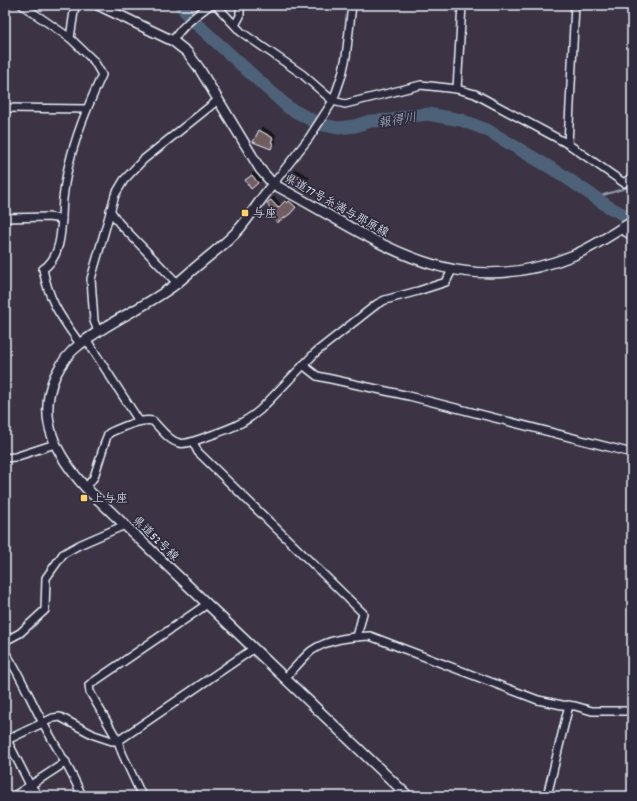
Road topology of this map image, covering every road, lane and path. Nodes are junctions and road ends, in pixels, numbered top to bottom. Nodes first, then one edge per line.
1 (22, 5) edge
2 (74, 5) edge
3 (98, 5) edge
4 (210, 5) edge
5 (216, 5) edge
6 (240, 5) edge
7 (352, 5) edge
8 (462, 5) edge
9 (575, 5) edge
10 (235, 25) junction
11 (70, 38) junction
12 (173, 41) junction
13 (457, 89) junction
14 (218, 100) junction
15 (331, 104) junction
16 (5, 108) edge
17 (86, 109) junction
18 (568, 144) junction
19 (632, 177) edge
20 (273, 184) junction
21 (110, 210) junction
22 (5, 218) edge
23 (62, 219) junction
24 (626, 225) edge
25 (632, 236) edge
26 (452, 270) junction
27 (177, 283) junction
28 (98, 331) junction
29 (83, 341) junction
30 (303, 366) junction
31 (139, 421) junction
32 (193, 442) junction
33 (55, 444) junction
34 (632, 453) edge
35 (5, 458) edge
36 (86, 488) junction
37 (125, 525) junction
38 (206, 603) junction
39 (357, 637) junction
40 (5, 641) edge
41 (253, 649) junction
42 (5, 652) edge
43 (285, 678) junction
44 (569, 705) junction
45 (632, 711) edge
46 (43, 724) junction
47 (5, 739) edge
48 (118, 741) junction
49 (66, 762) junction
50 (30, 785) junction
51 (14, 796) edge
52 (39, 796) edge
53 (82, 796) edge
54 (142, 796) edge
55 (408, 796) edge
56 (547, 796) edge

1 - 11 street
2 - 11 street
3 - 12 main road, 県道77号糸満与那原線
4 - 12 street
5 - 10 street
6 - 10 street
7 - 15 street
8 - 13 street
9 - 18 street
10 - 15 street
11 - 17 street
12 - 14 main road, 県道77号糸満与那原線
13 - 15 street
13 - 18 street
14 - 20 main road, 県道77号糸満与那原線
14 - 21 street
15 - 20 street
16 - 17 street
17 - 23 street
18 - 19 street
20 - 26 main road, 県道77号糸満与那原線
20 - 27 main road, 県道52号線
21 - 27 street
21 - 28 street
22 - 23 street
23 - 29 street
24 - 25 street
24 - 26 main road, 県道77号糸満与那原線
26 - 30 street
27 - 28 main road, 県道52号線
28 - 29 main road, 県道52号線
29 - 31 street
29 - 33 main road, 県道52号線
30 - 32 street
30 - 34 street
31 - 32 street
31 - 36 street
32 - 39 street
33 - 35 street
33 - 36 main road, 県道52号線
36 - 37 main road, 県道52号線
37 - 38 main road, 県道52号線
37 - 40 street
38 - 41 main road, 県道52号線
38 - 48 street
39 - 43 street
39 - 44 street
41 - 43 main road, 県道52号線
41 - 48 street
42 - 46 street
43 - 55 main road, 県道52号線
44 - 45 street
44 - 56 street
46 - 47 street
46 - 48 street
46 - 49 street
47 - 50 street
48 - 54 street
49 - 50 street
49 - 53 street
50 - 51 street
50 - 52 street

